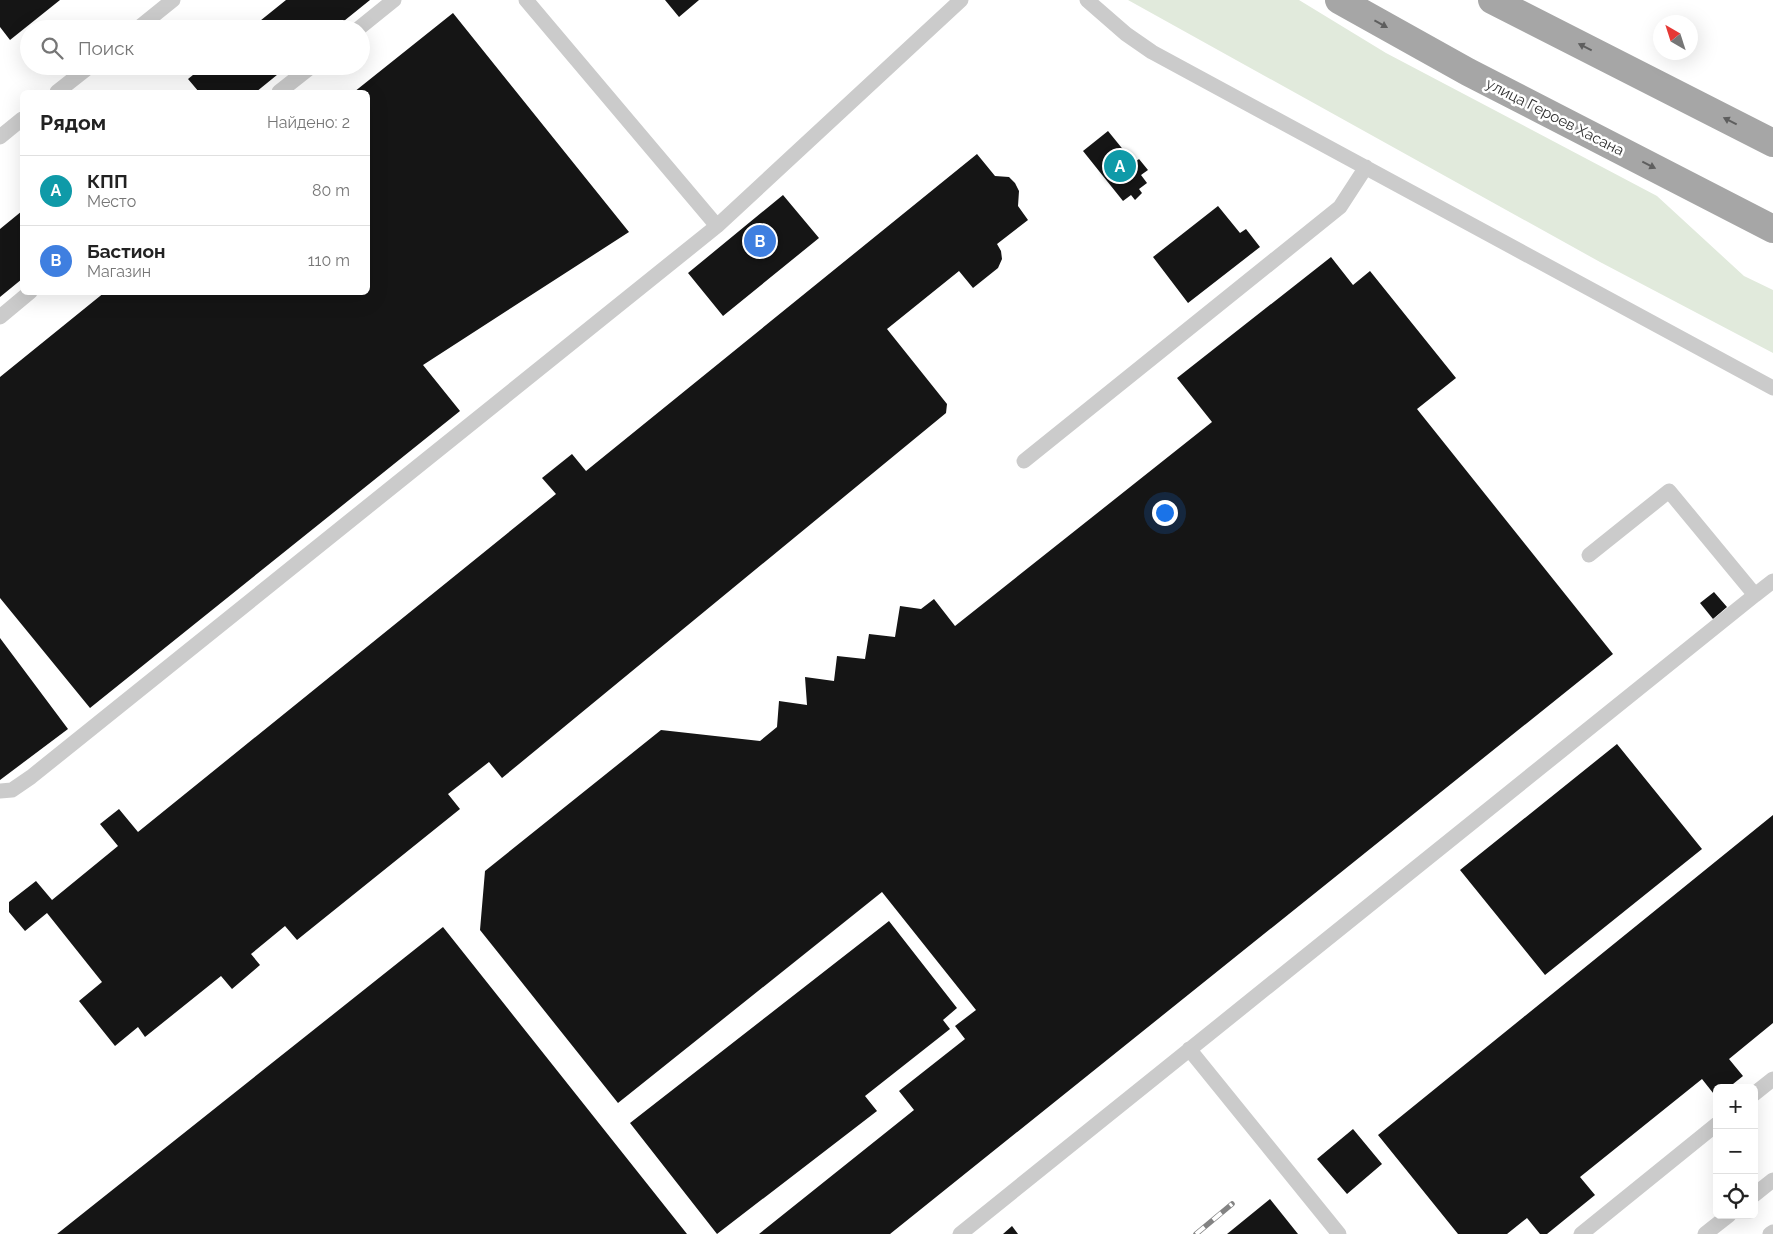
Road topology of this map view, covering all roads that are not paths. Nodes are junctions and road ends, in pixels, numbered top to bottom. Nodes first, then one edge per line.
1 (173, 0) edge
2 (394, 0) edge
3 (526, 0) edge
4 (962, 0) edge
5 (1087, 0) edge
6 (1339, 0) edge
7 (1492, 0) edge
8 (148, 20) edge
9 (369, 20) edge
10 (78, 75) edge
11 (301, 75) edge
12 (59, 90) edge
13 (282, 90) edge
14 (20, 121) edge
15 (0, 137) edge
16 (1773, 143) edge
17 (1366, 167) junction
18 (717, 226) junction
19 (1773, 229) edge
20 (26, 295) edge
21 (0, 317) edge
22 (1773, 388) edge
23 (1024, 461) dead end
24 (1589, 555) dead end
25 (1773, 581) edge
26 (1755, 595) junction
27 (0, 791) edge
28 (1190, 1050) junction
29 (1773, 1078) edge
30 (1758, 1091) edge
31 (1713, 1127) edge
32 (1773, 1180) edge
33 (1758, 1192) edge
34 (1724, 1219) edge
35 (1773, 1232) edge
36 (960, 1234) edge
37 (1339, 1234) edge
38 (1581, 1234) edge
39 (1705, 1234) edge
40 (1770, 1234) edge

1 - 8 lane
2 - 9 lane
3 - 18 lane
4 - 18 lane
5 - 17 lane
6 -> 19 main road, улица Героев Хасана
16 -> 7 main road
10 - 12 lane
11 - 13 lane
14 - 15 lane
17 - 22 lane
17 - 23 lane
18 - 27 lane
20 - 21 lane
24 - 26 lane
25 - 26 lane
26 - 28 lane
28 - 36 lane
28 - 37 lane
29 - 30 lane
31 - 38 lane
32 - 33 lane
34 - 39 lane
35 - 40 lane

